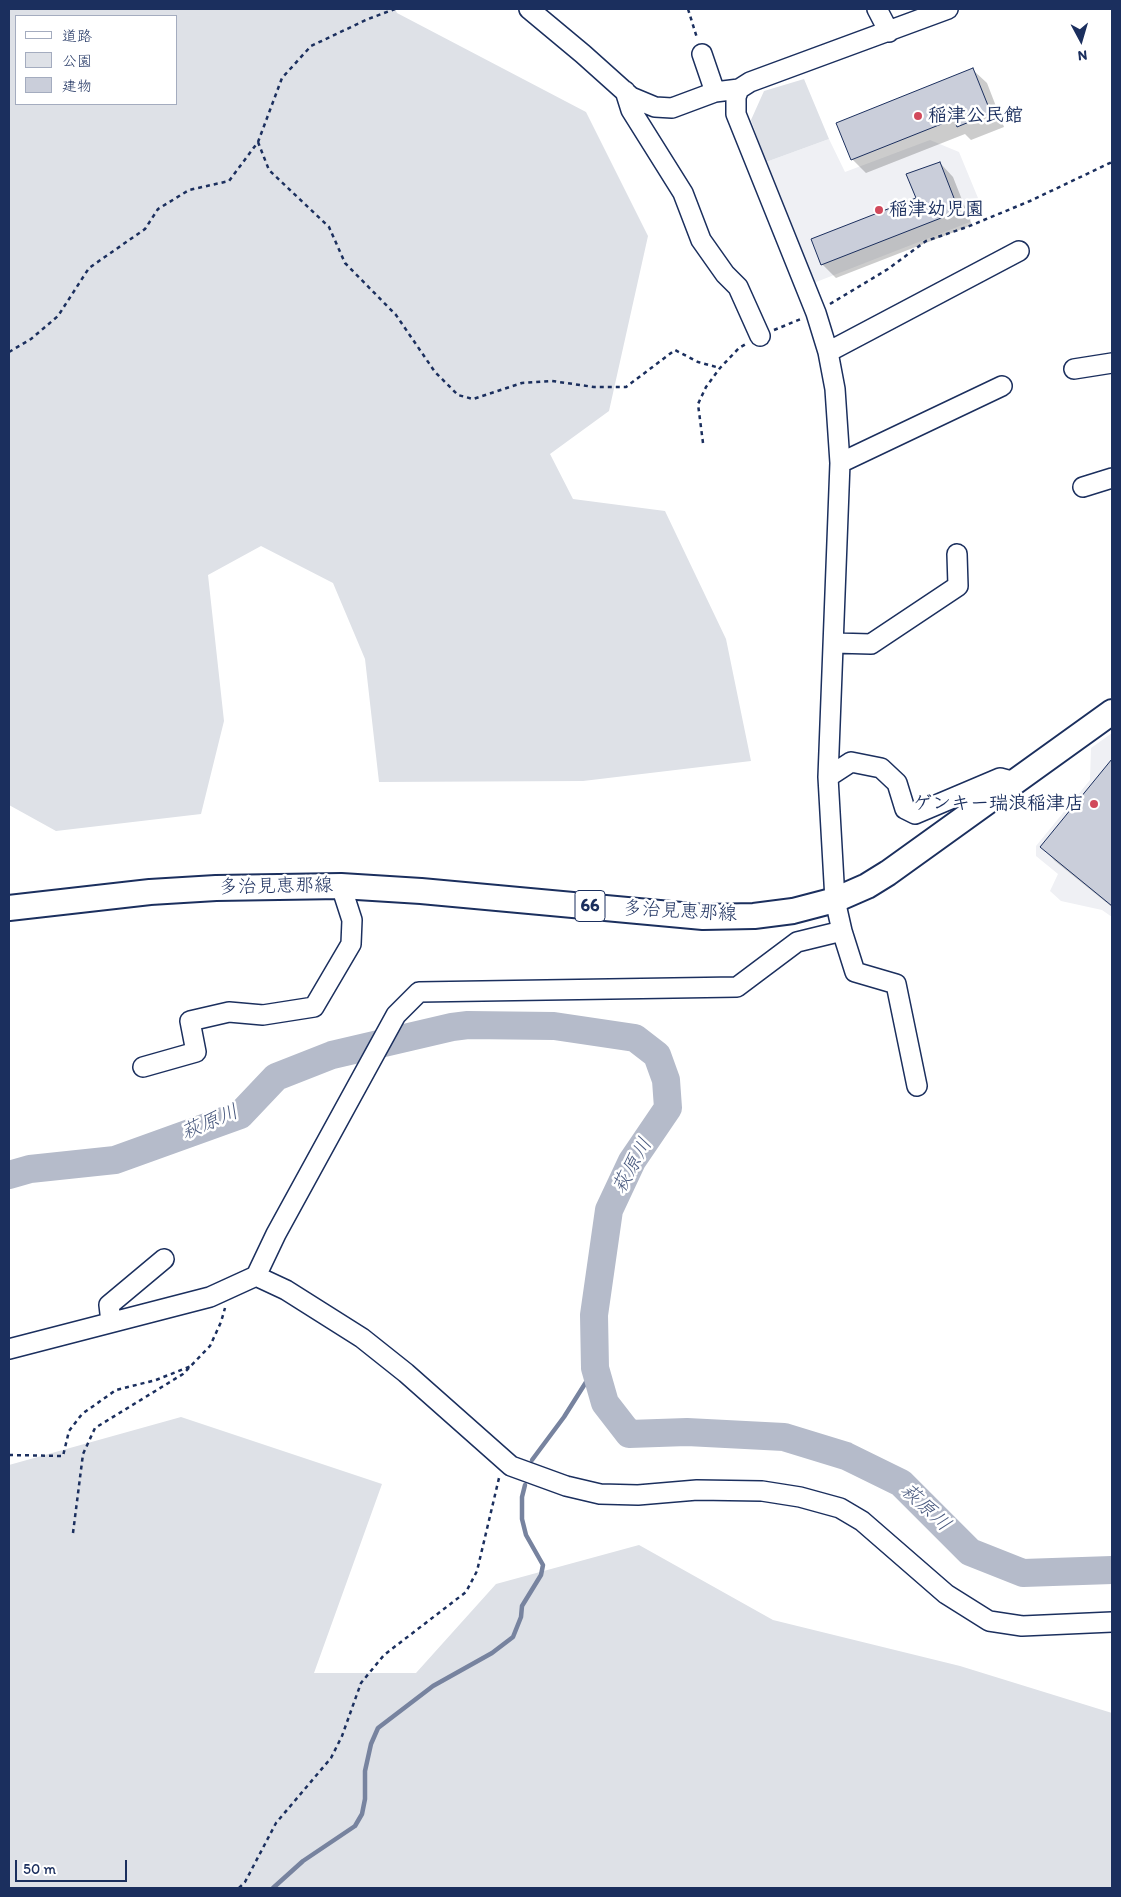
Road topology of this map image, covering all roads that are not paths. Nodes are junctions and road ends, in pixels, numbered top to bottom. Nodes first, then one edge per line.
1 (529, 9) edge
2 (877, 9) edge
3 (942, 12) edge
4 (889, 32) junction
5 (702, 54) road end
6 (740, 89) junction
7 (625, 91) junction
8 (715, 92) junction
9 (1018, 251) dead end
10 (760, 336) road end
11 (828, 352) junction
12 (1112, 362) edge
13 (1074, 369) dead end
14 (1002, 386) dead end
15 (840, 463) junction
16 (1112, 478) edge
17 (1083, 487) dead end
18 (957, 554) dead end
19 (834, 643) junction
20 (1112, 712) edge
21 (828, 777) junction
22 (1015, 782) junction
23 (341, 886) junction
24 (835, 900) junction
25 (9, 908) edge
26 (842, 931) junction
27 (144, 1066) dead end
28 (917, 1086) dead end
29 (164, 1259) dead end
30 (256, 1276) junction
31 (111, 1322) junction
32 (9, 1349) edge
33 (1112, 1622) edge

1 - 7 street
2 - 4 street
3 - 4 street
4 - 6 street
5 - 8 street
6 - 8 street
6 - 11 street
7 - 8 street
7 - 10 street
9 - 11 street
11 - 15 street
12 - 13 street
14 - 15 street
15 - 19 street
16 - 17 street
18 - 19 street
19 - 21 street
20 - 22 main road, 多治見恵那線 / 66
21 - 22 street
21 - 24 street
22 - 24 main road, 多治見恵那線 / 66
23 - 24 main road, 多治見恵那線 / 66
23 - 25 main road, 多治見恵那線 / 66
23 - 27 street
24 - 26 street
26 - 28 street
26 - 30 street
29 - 31 street
30 - 31 street
30 - 33 street
31 - 32 street

